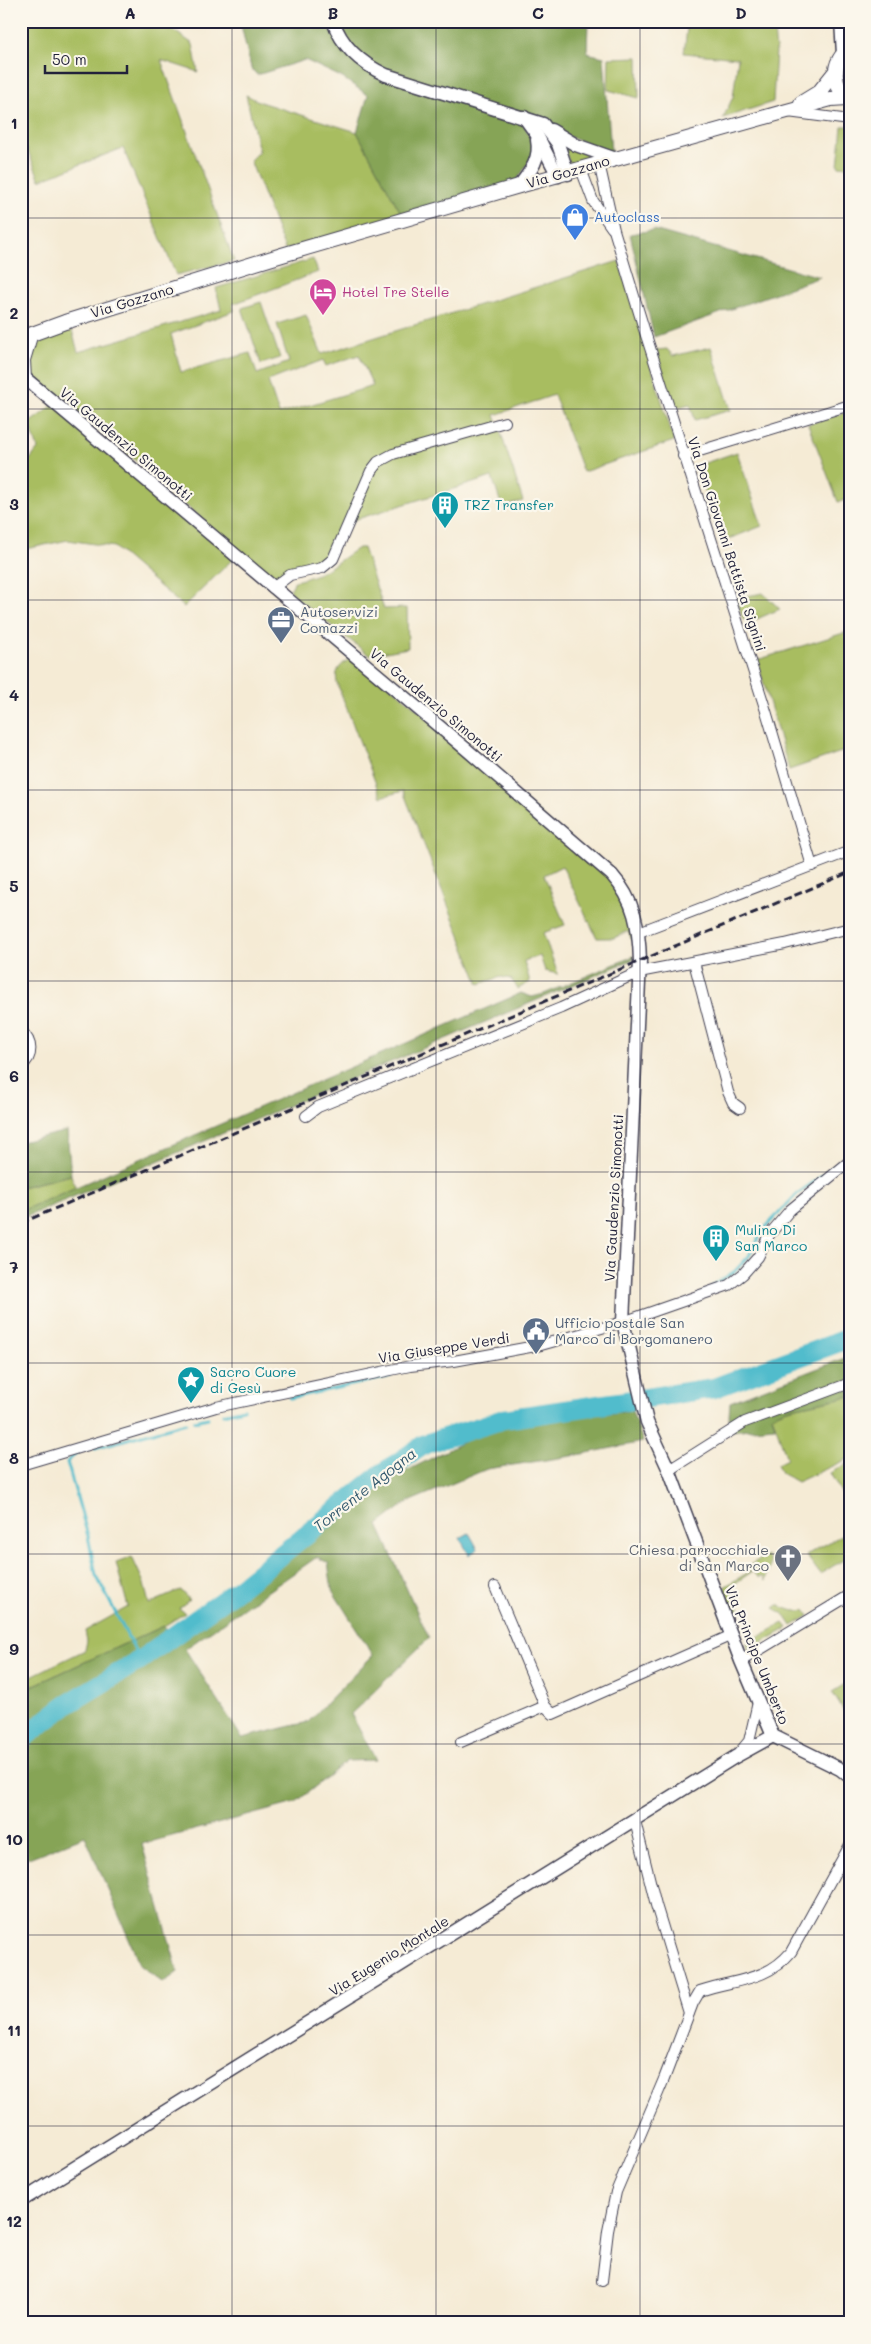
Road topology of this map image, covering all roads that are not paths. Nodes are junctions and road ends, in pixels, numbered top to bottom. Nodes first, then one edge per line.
1 (333, 21) edge
2 (844, 25) edge
3 (846, 51) edge
4 (835, 72) junction
5 (849, 99) edge
6 (787, 111) junction
7 (524, 117) junction
8 (850, 120) edge
9 (532, 128) junction
10 (549, 129) junction
11 (616, 159) junction
12 (599, 163) junction
13 (569, 173) junction
14 (519, 186) junction
15 (614, 230) junction
16 (27, 335) edge
17 (24, 378) edge
18 (850, 405) edge
19 (504, 422) dead end
20 (684, 456) junction
21 (273, 588) junction
22 (850, 851) edge
23 (812, 866) junction
24 (850, 928) edge
25 (639, 932) junction
26 (694, 962) junction
27 (639, 972) junction
28 (21, 1030) edge
29 (21, 1066) edge
30 (740, 1108) dead end
31 (306, 1116) dead end
32 (850, 1161) edge
33 (623, 1322) junction
34 (850, 1383) edge
35 (647, 1422) joint
36 (21, 1465) edge
37 (669, 1470) junction
38 (495, 1587) dead end
39 (850, 1595) edge
40 (732, 1636) junction
41 (741, 1661) junction
42 (758, 1701) junction
43 (545, 1706) junction
44 (773, 1736) junction
45 (461, 1742) dead end
46 (735, 1757) junction
47 (850, 1777) edge
48 (635, 1821) junction
49 (850, 1845) edge
50 (689, 2013) junction
51 (21, 2201) edge
52 (602, 2280) dead end

1 - 7 street
2 - 3 street
3 - 4 main road
4 - 5 main road
4 - 6 main road
5 - 6 main road
6 - 8 street
6 - 11 main road, Via Gozzano
7 - 9 street
7 - 10 street
9 - 13 street
9 - 14 street
10 - 11 street
10 - 13 street
11 - 12 main road, Via Gozzano
12 - 13 main road, Via Gozzano
12 - 15 street, Via Don Giovanni Battista Signini
13 - 14 main road, Via Gozzano
13 - 15 street, Via Don Giovanni Battista Signini
14 - 16 main road, Via Gozzano
15 - 20 street, Via Don Giovanni Battista Signini
16 - 17 street, Via Gozzano
17 - 21 street, Via Gaudenzio Simonotti
18 - 20 street
19 - 21 street
20 - 23 street, Via Don Giovanni Battista Signini
21 - 25 street, Via Gaudenzio Simonotti
22 - 23 street
23 - 25 street
24 - 26 street
25 - 27 street, Via Gaudenzio Simonotti
26 - 27 street
26 - 30 street
27 - 31 street
27 - 33 street, Via Gaudenzio Simonotti
28 - 29 street
32 - 33 street, Via Giuseppe Verdi
33 - 35 street, Via Gaudenzio Simonotti
33 - 36 street, Via Giuseppe Verdi
34 - 37 street
35 - 37 street, Via Principe Umberto
37 - 40 street, Via Principe Umberto
38 - 43 street
39 - 41 street
40 - 41 street, Via Principe Umberto
40 - 43 street
41 - 42 street, Via Principe Umberto
42 - 44 street, Via Principe Umberto
42 - 46 street
43 - 45 street
44 - 46 street, Via Eugenio Montale
44 - 47 street, Via Principe Umberto
46 - 48 street, Via Eugenio Montale
48 - 50 street
48 - 51 street, Via Eugenio Montale
49 - 50 street
50 - 52 street

